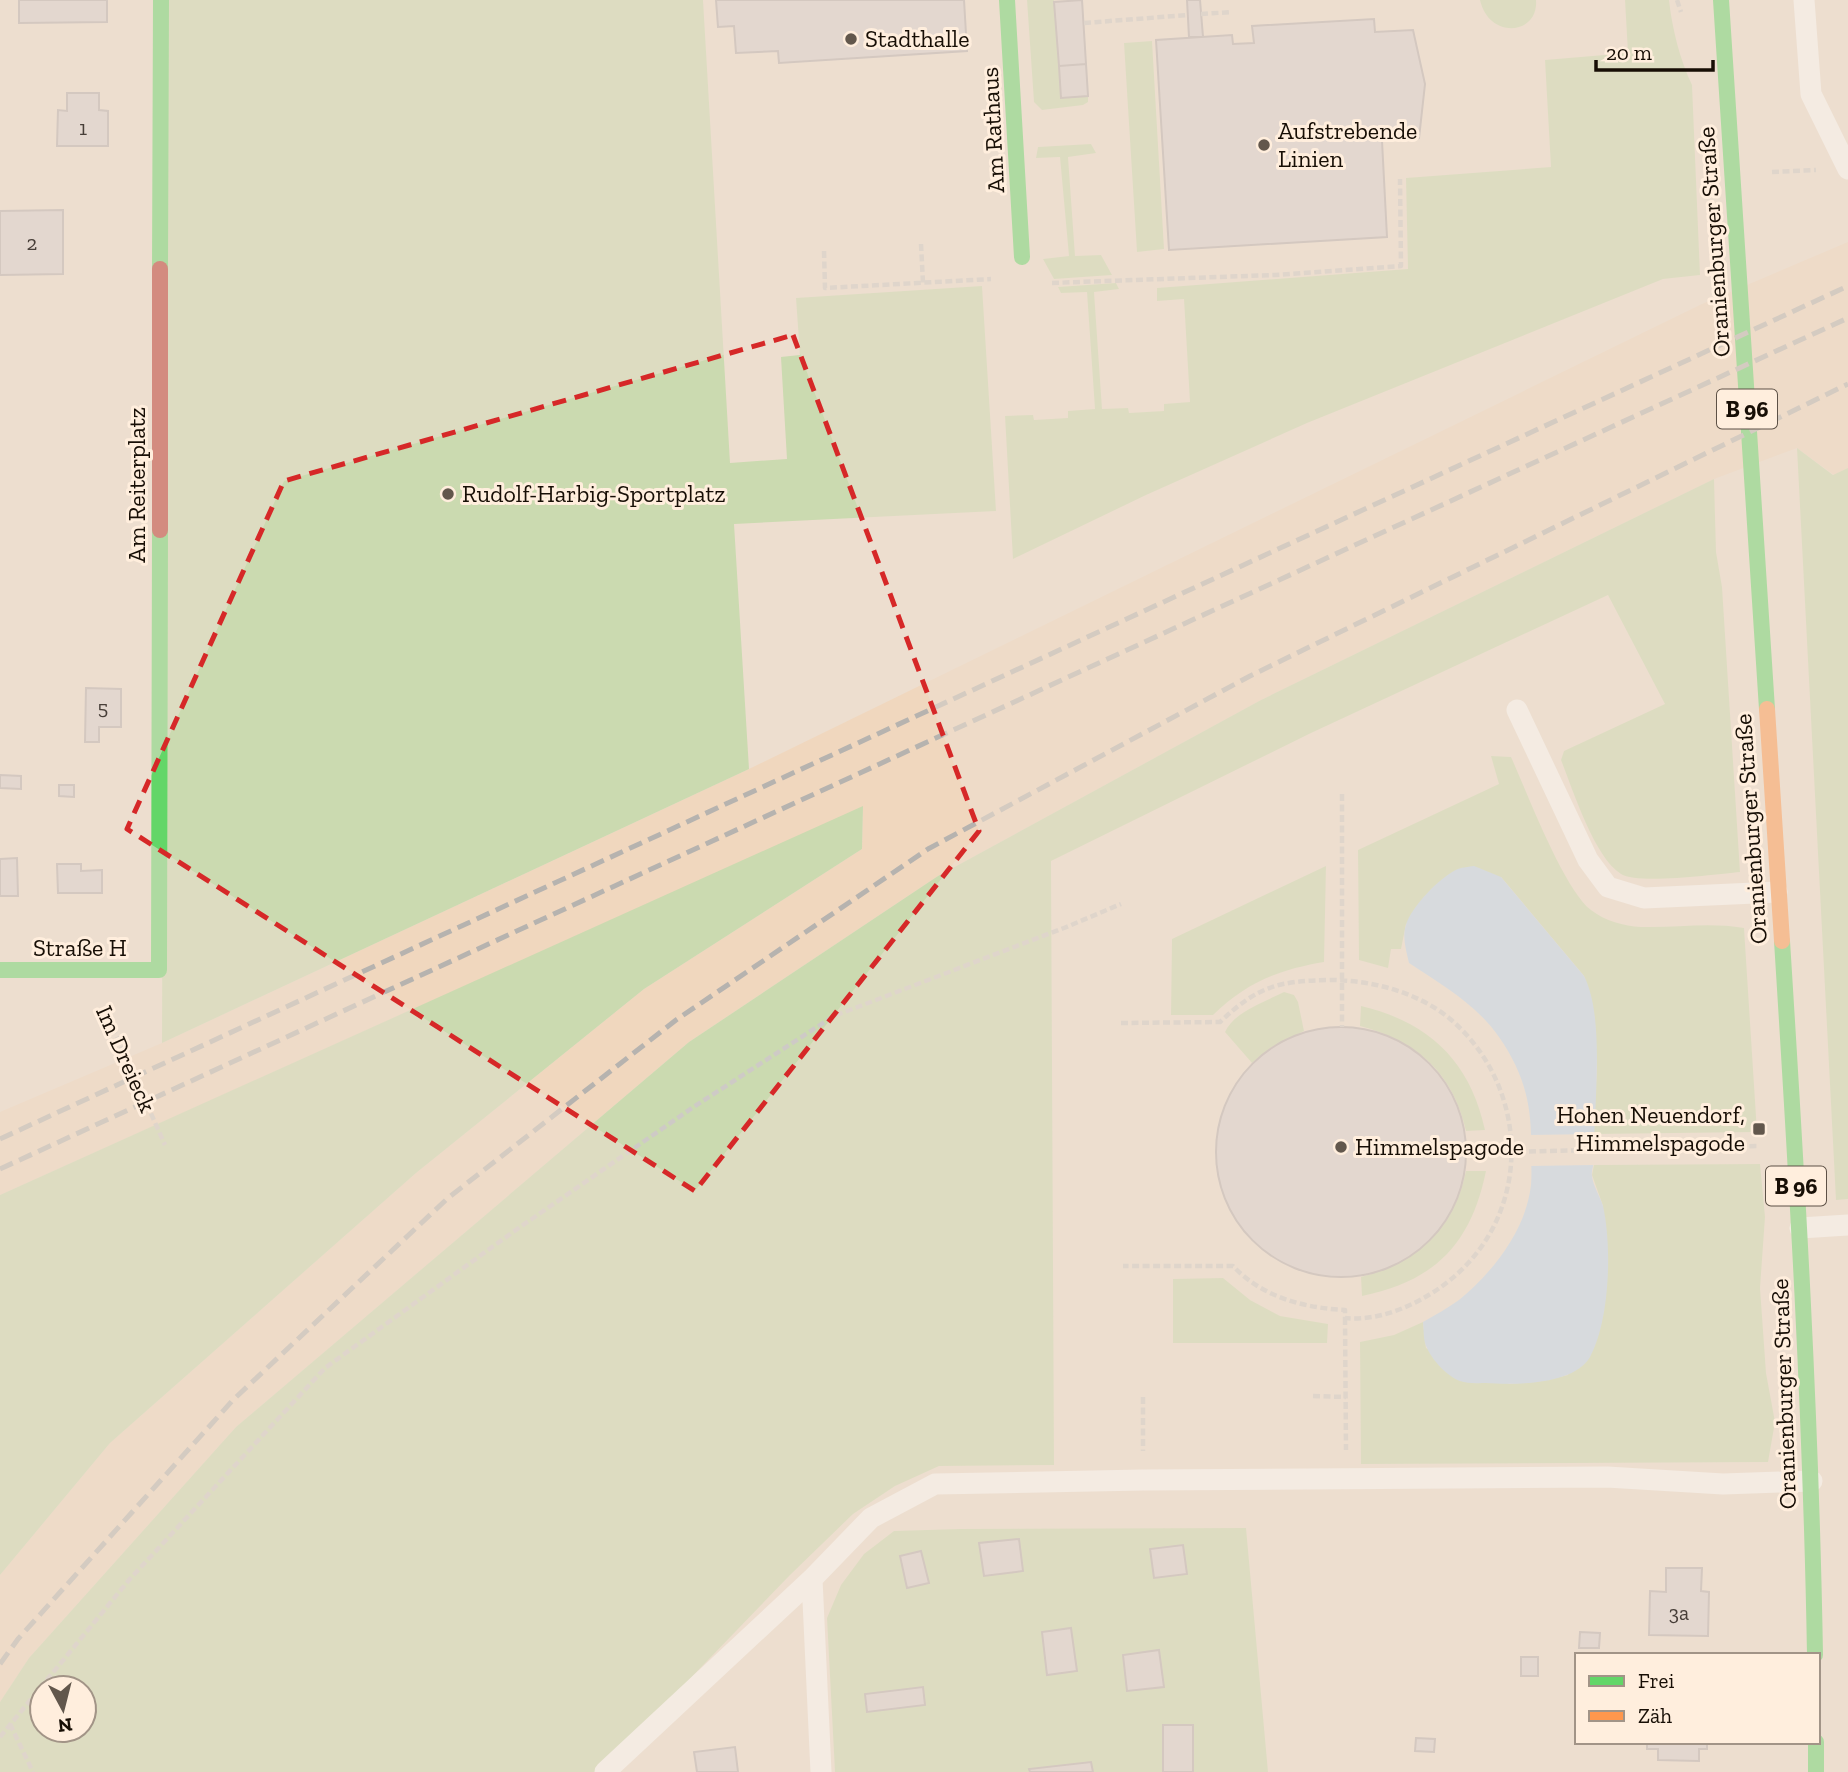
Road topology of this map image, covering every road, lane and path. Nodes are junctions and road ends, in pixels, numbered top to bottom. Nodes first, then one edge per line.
1 (161, 0) edge
2 (1007, 0) edge
3 (1721, 0) edge
4 (1804, 0) edge
5 (1232, 12) dead end
6 (1201, 14) dead end
7 (1188, 15) dead end
8 (1084, 23) dead end
9 (1848, 169) edge
10 (1800, 170) dead end
11 (1771, 173) dead end
12 (1400, 179) dead end
13 (921, 244) dead end
14 (824, 251) dead end
15 (1023, 257) dead end
16 (993, 279) dead end
17 (923, 282) junction
18 (1045, 283) dead end
19 (1517, 709) dead end
20 (1342, 794) dead end
21 (1777, 892) junction
22 (1121, 904) dead end
23 (0, 970) edge
24 (159, 970) joint
25 (88, 972) junction
26 (1342, 980) junction
27 (1121, 1023) dead end
28 (1342, 1027) dead end
29 (1793, 1145) junction
30 (165, 1146) dead end
31 (1513, 1151) junction
32 (1466, 1153) dead end
33 (1848, 1225) edge
34 (1800, 1228) junction
35 (1123, 1266) dead end
36 (1345, 1318) junction
37 (1313, 1396) dead end
38 (1346, 1396) junction
39 (1143, 1397) dead end
40 (1346, 1479) junction
41 (1143, 1480) junction
42 (1812, 1481) junction
43 (812, 1579) junction
44 (1815, 1653) edge
45 (10, 1723) junction
46 (0, 1737) edge
47 (1816, 1744) edge
48 (33, 1772) edge
49 (605, 1772) edge
50 (821, 1772) edge
51 (1816, 1772) edge

1 - 24 main road, Am Reiterplatz
2 - 15 main road, Am Rathaus
3 - 21 main road, Oranienburger Straße / B 96
4 - 9 lane
5 - 6 path
7 - 8 path
10 - 11 path
12 - 18 path
13 - 17 path
14 - 17 path
16 - 17 path
19 - 21 lane
20 - 26 path
21 - 29 main road, Oranienburger Straße / B 96
22 - 45 path
23 - 25 main road, Straße H
24 - 25 main road, Straße H
25 - 30 path, Im Dreieck
26 - 27 path
26 - 28 path
26 - 31 path
29 - 31 path
29 - 34 main road, Oranienburger Straße / B 96
31 - 32 path
31 - 36 path
33 - 34 lane
34 - 42 main road, Oranienburger Straße / B 96
35 - 36 path
36 - 38 path
37 - 38 path
38 - 40 path
39 - 41 path
40 - 41 lane
40 - 42 lane
41 - 43 lane
42 - 44 main road, Oranienburger Straße / B 96
43 - 49 lane
43 - 50 lane
45 - 46 path
45 - 48 path
47 - 51 main road

